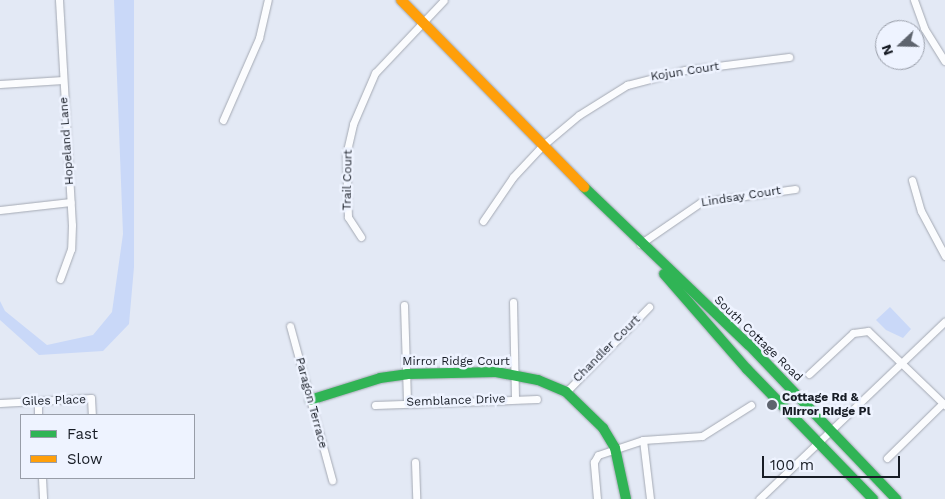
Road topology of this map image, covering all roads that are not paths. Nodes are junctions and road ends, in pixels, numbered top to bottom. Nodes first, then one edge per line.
1 (59, 0) edge
2 (268, 0) edge
3 (401, 0) edge
4 (444, 0) edge
5 (914, 0) edge
6 (421, 22) junction
7 (789, 57) dead end
8 (945, 61) edge
9 (63, 80) junction
10 (0, 84) edge
11 (223, 120) dead end
12 (542, 146) junction
13 (912, 180) dead end
14 (795, 189) dead end
15 (71, 202) junction
16 (0, 210) edge
17 (483, 220) dead end
18 (361, 237) dead end
19 (640, 244) junction
20 (945, 256) edge
21 (60, 280) dead end
22 (513, 302) dead end
23 (404, 305) dead end
24 (649, 307) dead end
25 (945, 320) edge
26 (290, 326) dead end
27 (903, 363) junction
28 (407, 374) junction
29 (515, 374) junction
30 (809, 374) dead end
31 (566, 392) junction
32 (515, 399) junction
33 (537, 399) dead end
34 (310, 400) junction
35 (38, 401) junction
36 (0, 403) edge
37 (407, 403) junction
38 (944, 404) edge
39 (376, 405) dead end
40 (751, 405) dead end
41 (38, 414) edge
42 (92, 414) edge
43 (832, 431) junction
44 (644, 440) junction
45 (819, 443) junction
46 (615, 448) junction
47 (887, 458) dead end
48 (415, 462) dead end
49 (42, 479) edge
50 (332, 480) dead end
51 (763, 498) edge
52 (43, 499) edge
53 (416, 499) edge
54 (596, 499) edge
55 (626, 499) edge
56 (650, 499) edge
57 (873, 499) edge
58 (896, 499) edge

1 - 9 street, Hopeland Lane
2 - 11 street
3 - 6 street, South Cottage Road
4 - 6 street, Trail Court
5 - 8 street
6 - 12 street, South Cottage Road
6 - 18 street, Trail Court
7 - 12 street, Kojun Court
9 - 10 street
9 - 15 street, Hopeland Lane
12 - 17 street, Kojun Court
12 - 19 street, South Cottage Road
13 - 20 street
14 - 19 street, Lindsay Court
15 - 16 street
15 - 21 street, Hopeland Lane
19 - 43 street, South Cottage Road
19 - 45 street, South Cottage Road
22 - 29 street
23 - 28 street
24 - 31 street, Chandler Court
25 - 27 street
26 - 34 street, Paragon Terrace
27 - 30 street
27 - 38 street
27 - 43 street
28 - 29 street, Mirror Ridge Court
28 - 34 street, Mirror Ridge Court
28 - 37 street
29 - 31 street, Mirror Ridge Court
29 - 32 street
31 - 46 street, Mirror Ridge Court
32 - 33 street, Semblance Drive
32 - 37 street, Semblance Drive
34 - 50 street, Paragon Terrace
35 - 36 street, Giles Place
35 - 41 street
35 - 42 street, Giles Place
37 - 39 street, Semblance Drive
38 - 47 street
40 - 44 street
43 - 45 street
43 - 58 street, South Cottage Road
44 - 46 street
44 - 56 street
45 - 51 street
45 - 57 street, South Cottage Road
46 - 54 street
46 - 55 street, Mirror Ridge Court
48 - 53 street
49 - 52 street

